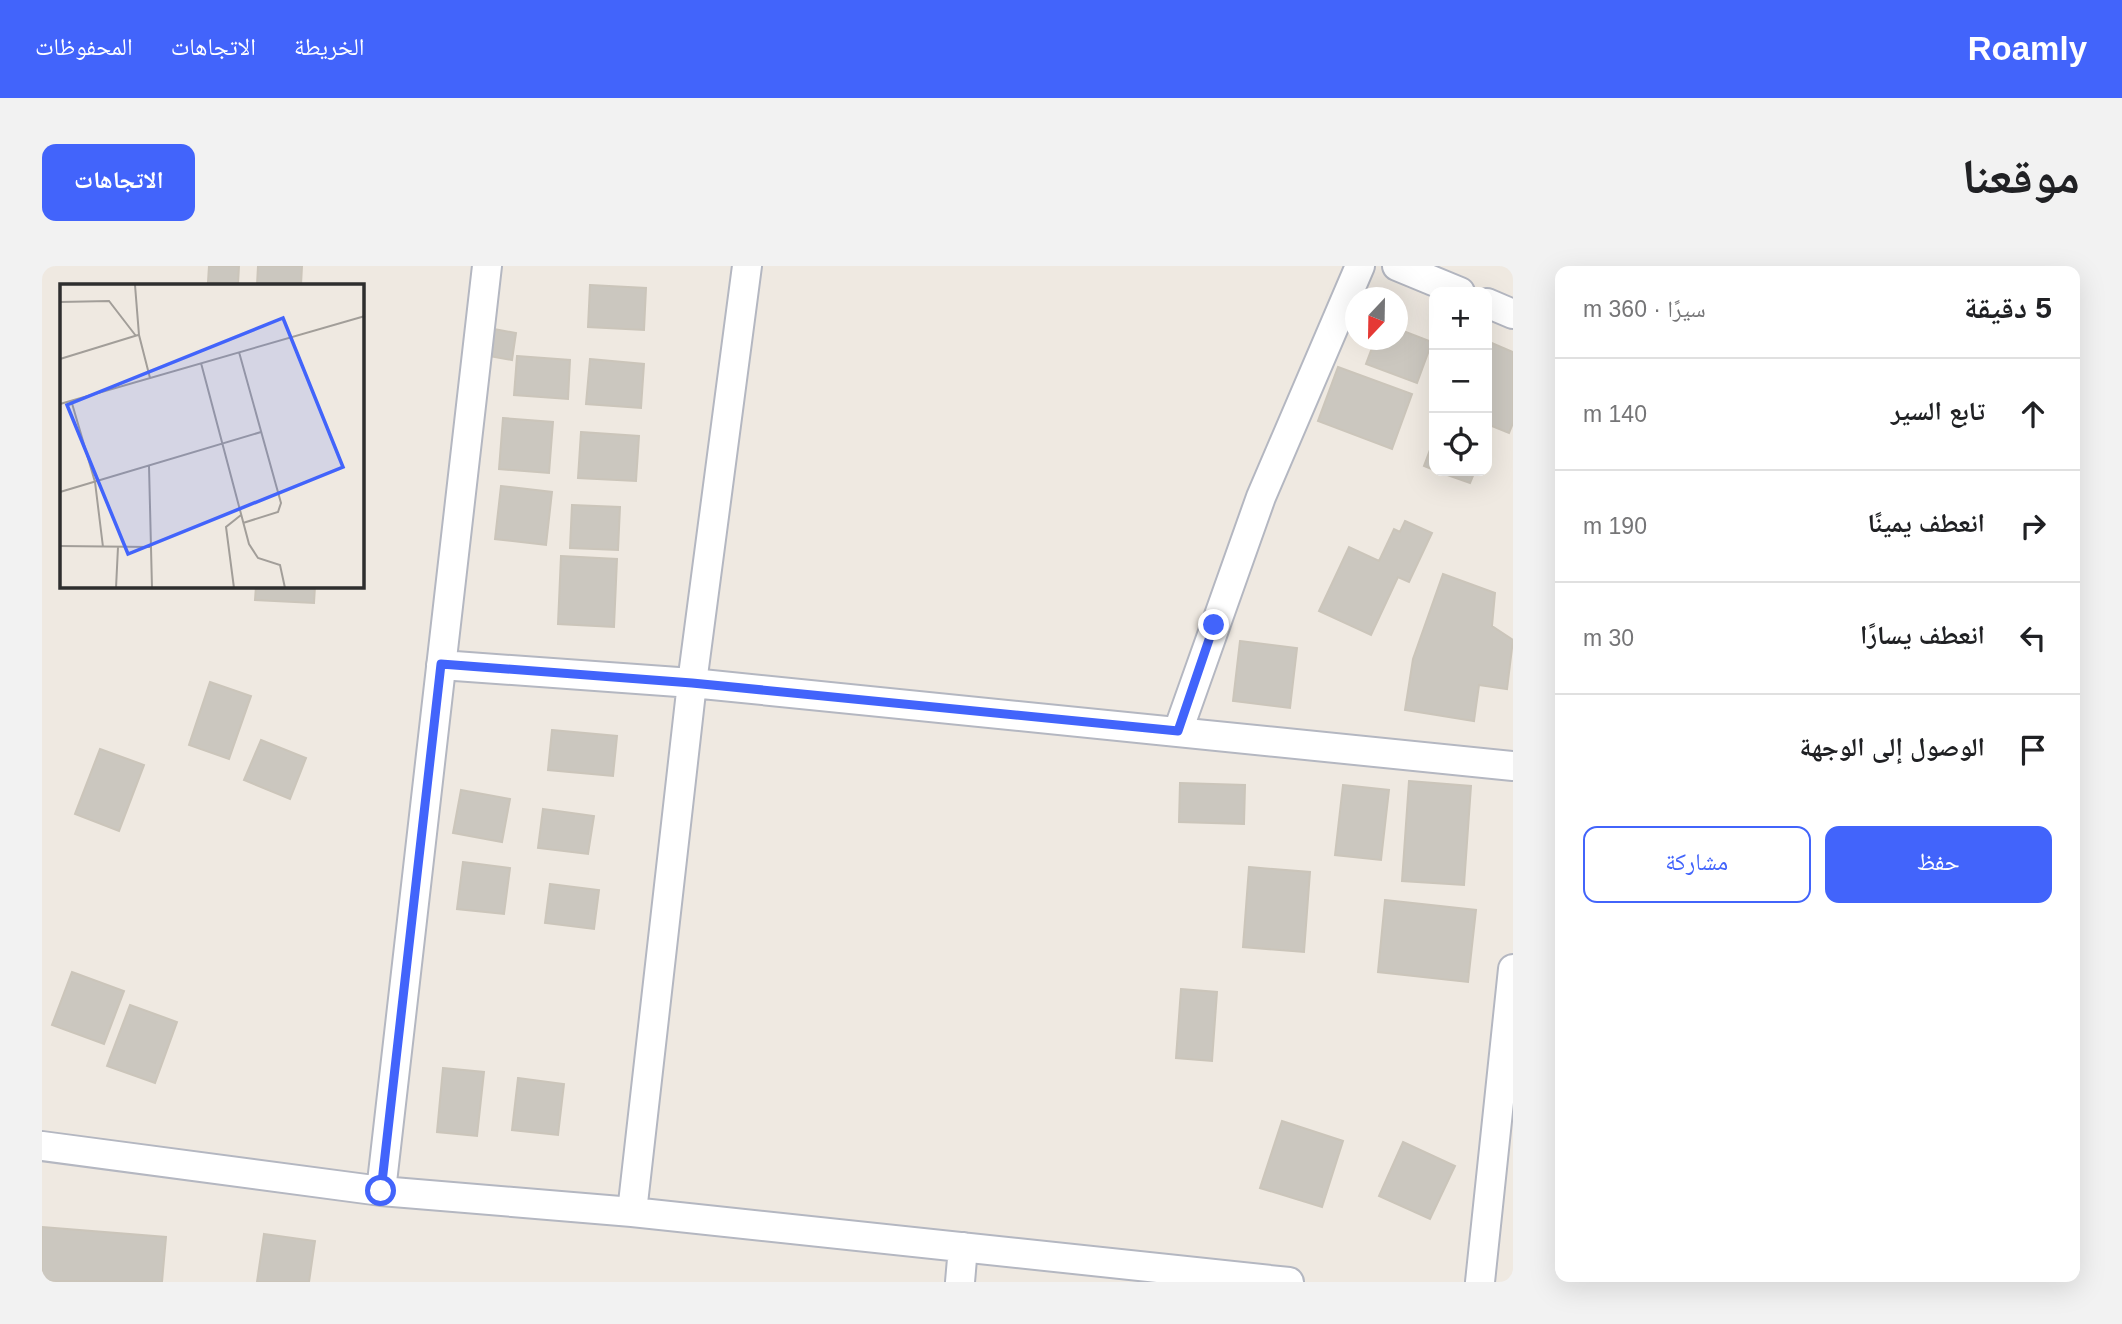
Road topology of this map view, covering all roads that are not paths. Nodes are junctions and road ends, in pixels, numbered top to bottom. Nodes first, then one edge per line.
1 (487, 266) edge
2 (747, 266) edge
3 (1360, 266) edge
4 (1397, 266) edge
5 (1449, 287) edge
6 (1492, 305) edge
7 (1513, 314) edge
8 (441, 664) junction
9 (692, 683) junction
10 (1178, 731) junction
11 (1513, 766) edge
12 (1513, 969) edge
13 (42, 1146) edge
14 (381, 1191) junction
15 (632, 1212) junction
16 (963, 1247) junction
17 (960, 1282) edge
18 (1289, 1282) edge
19 (1480, 1282) edge

1 - 8 street
2 - 9 street
3 - 10 street
4 - 5 street
6 - 7 street
8 - 9 street
8 - 14 street
9 - 10 street
9 - 15 street
10 - 11 street
12 - 19 street
13 - 14 street
14 - 15 street
15 - 16 street
16 - 17 street
16 - 18 street

